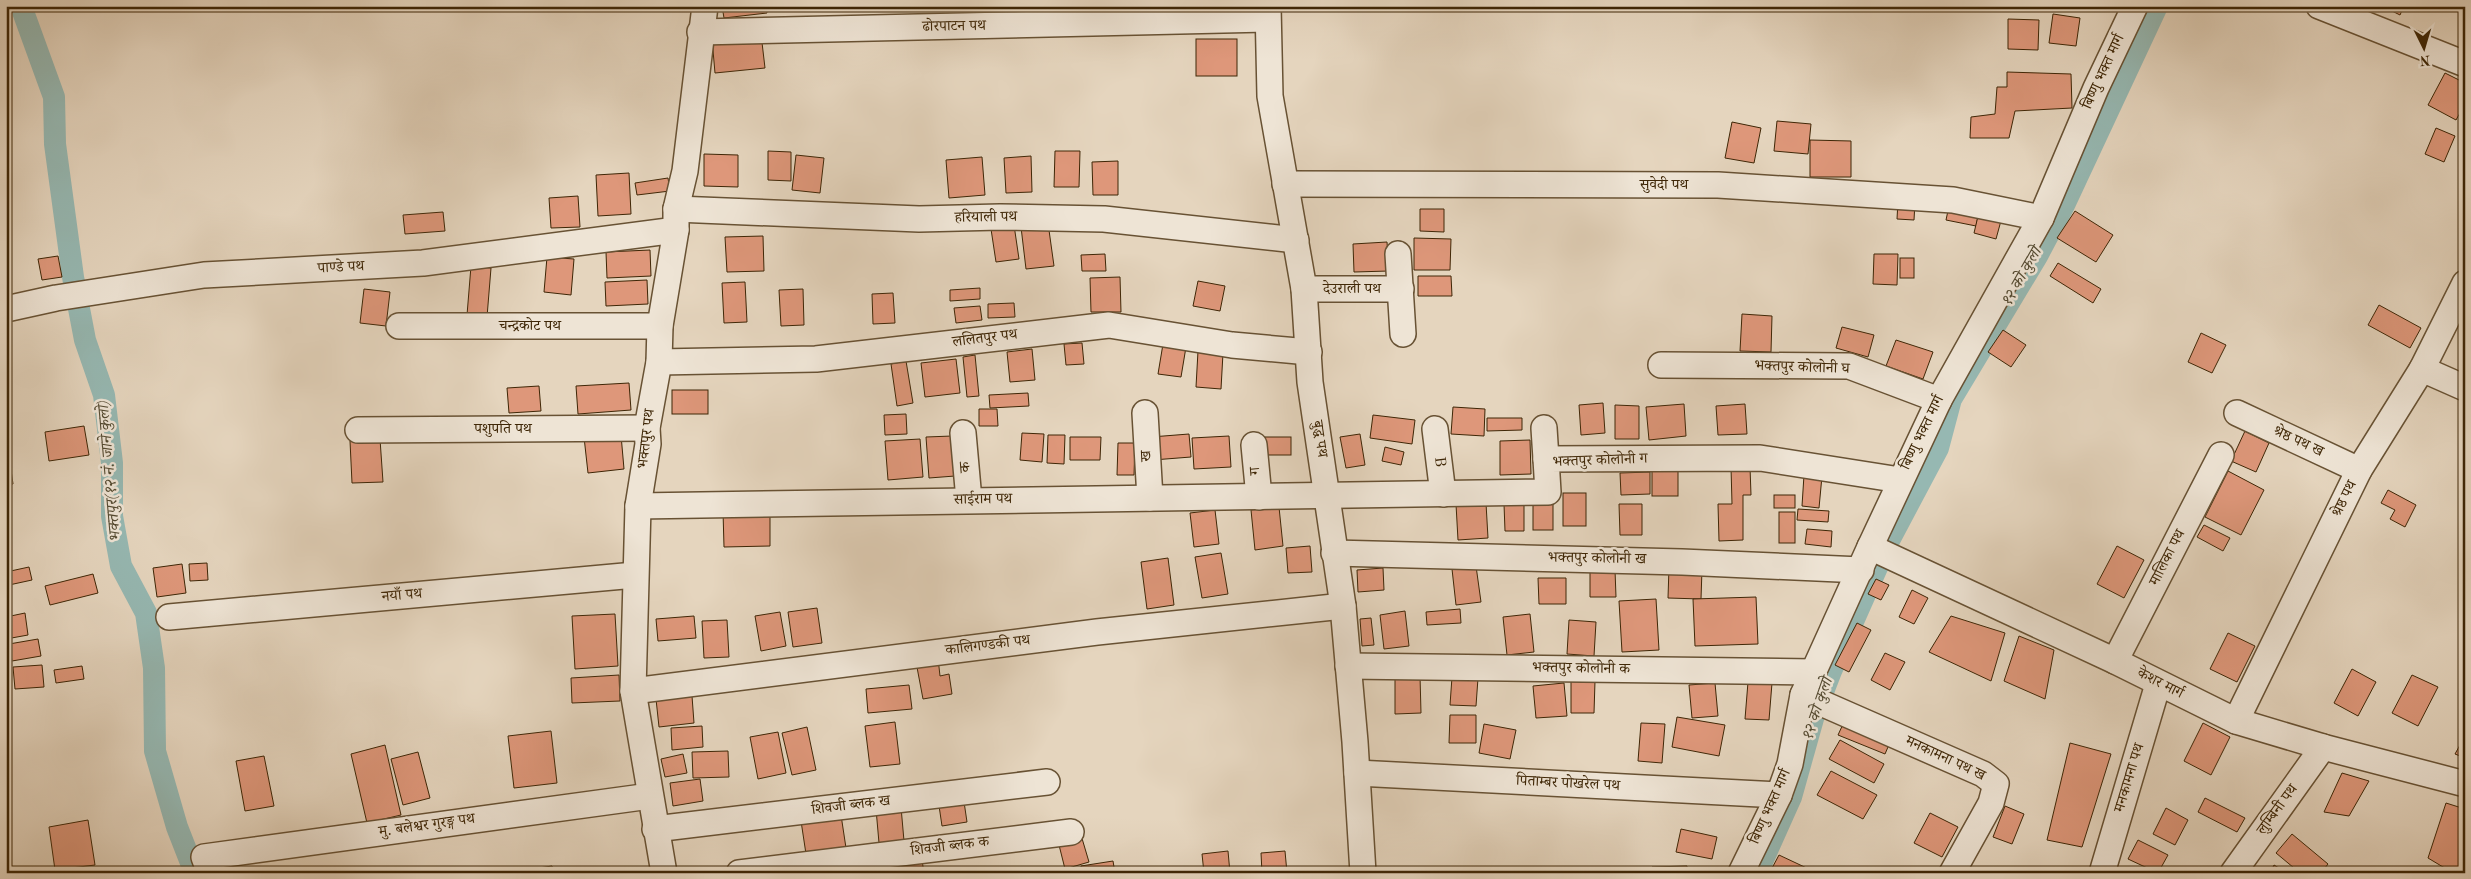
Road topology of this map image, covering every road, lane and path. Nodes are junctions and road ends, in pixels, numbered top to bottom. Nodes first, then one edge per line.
1 (705, 6) edge
2 (2135, 6) edge
3 (2319, 6) edge
4 (1268, 13) edge
5 (700, 32) junction
6 (2465, 64) edge
7 (1285, 184) junction
8 (2041, 218) junction
9 (676, 220) junction
10 (1296, 240) junction
11 (1398, 254) dead end
12 (2465, 283) edge
13 (1304, 289) junction
14 (1401, 289) junction
15 (6, 309) edge
16 (399, 326) dead end
17 (660, 326) junction
18 (1403, 334) dead end
19 (1309, 352) junction
20 (659, 362) junction
21 (1661, 365) dead end
22 (2422, 370) junction
23 (2465, 388) edge
24 (1939, 400) junction
25 (1145, 413) dead end
26 (2237, 413) dead end
27 (648, 428) junction
28 (1544, 428) dead end
29 (1435, 429) dead end
30 (358, 430) dead end
31 (963, 433) dead end
32 (1254, 445) dead end
33 (2221, 455) dead end
34 (1546, 459) junction
35 (2359, 470) junction
36 (1900, 480) junction
37 (1444, 494) junction
38 (1328, 496) junction
39 (1259, 497) junction
40 (1150, 498) junction
41 (969, 500) junction
42 (638, 506) junction
43 (1334, 553) junction
44 (1874, 556) junction
45 (635, 576) junction
46 (1343, 606) junction
47 (169, 617) dead end
48 (2115, 661) junction
49 (1348, 666) junction
50 (1814, 672) junction
51 (2158, 684) junction
52 (633, 691) junction
53 (1804, 696) junction
54 (2236, 721) junction
55 (2323, 747) junction
56 (1357, 773) junction
57 (1047, 782) dead end
58 (2465, 784) edge
59 (1779, 795) junction
60 (650, 796) junction
61 (655, 829) junction
62 (1071, 832) dead end
63 (207, 865) edge
64 (664, 873) edge
65 (739, 873) edge
66 (1363, 873) edge
67 (1741, 873) edge
68 (1952, 873) edge
69 (2102, 873) edge
70 (2233, 873) edge

1 - 5 street, भक्तपुर पथ
2 - 8 street, बिष्णु भक्त मार्ग
3 - 6 street
4 - 5 street, ढोरपाटन पथ
4 - 7 street, बुद्ध पथ
5 - 9 street, भक्तपुर पथ
7 - 8 street, सुवेदी पथ
7 - 10 street, बुद्ध पथ
8 - 24 street, बिष्णु भक्त मार्ग
9 - 10 street, हरियाली पथ
9 - 15 street, पाण्डे पथ
9 - 17 street, भक्तपुर पथ
10 - 13 street, बुद्ध पथ
11 - 14 street, देउराली पथ
12 - 22 street, श्रेष्ठ पथ
13 - 14 street, देउराली पथ
13 - 19 street, बुद्ध पथ
14 - 18 street, देउराली पथ
16 - 17 street, चन्द्रकोट पथ
17 - 20 street, भक्तपुर पथ
19 - 20 street, ललितपुर पथ
19 - 38 street, बुद्ध पथ
20 - 27 street, भक्तपुर पथ
21 - 24 street, भक्तपुर कोलोनी घ
22 - 23 street
22 - 35 street, श्रेष्ठ पथ
24 - 36 street, बिष्णु भक्त मार्ग
25 - 40 street, ख
26 - 35 street, श्रेष्ठ पथ ख
27 - 30 street, पशुपति पथ
27 - 42 street, भक्तपुर पथ
28 - 34 street
29 - 37 street, B
31 - 41 street, क
32 - 39 street, ग
33 - 48 street, मालिका पथ
34 - 36 street, भक्तपुर कोलोनी ग
34 - 37 street, भक्तपुर कोलोनी ग
35 - 54 street, श्रेष्ठ पथ
36 - 44 street, बिष्णु भक्त मार्ग
37 - 38 street, भक्तपुर कोलोनी ग
38 - 39 street, साईराम पथ
38 - 43 street, बुद्ध पथ
39 - 40 street, साईराम पथ
40 - 41 street, साईराम पथ
41 - 42 street, साईराम पथ
42 - 45 street, भक्तपुर पथ
43 - 44 street, भक्तपुर कोलोनी ख
43 - 46 street, बुद्ध पथ
44 - 48 street, केशर मार्ग
44 - 50 street, बिष्णु भक्त मार्ग
45 - 47 street, नयाँ पथ
45 - 52 street, भक्तपुर पथ
46 - 49 street, बुद्ध पथ
46 - 52 street, कालिगण्डकी पथ
48 - 51 street, केशर मार्ग
49 - 50 street, भक्तपुर कोलोनी क
49 - 56 street, बुद्ध पथ
50 - 53 street, बिष्णु भक्त मार्ग
51 - 54 street, केशर मार्ग
51 - 69 street, मनकामना पथ
52 - 60 street, भक्तपुर पथ
53 - 59 street, बिष्णु भक्त मार्ग
53 - 68 street, मनकामना पथ ख
54 - 55 street, केशर मार्ग
55 - 58 street, केशर मार्ग
55 - 70 street, लुम्बिनी पथ
56 - 59 street, पिताम्बर पोखरेल पथ
56 - 66 street, बुद्ध पथ
57 - 61 street, शिवजी ब्लक ख
59 - 67 street, बिष्णु भक्त मार्ग
60 - 61 street, भक्तपुर पथ
60 - 63 street, मु. बलेश्वर गुरङ्ग पथ
61 - 64 street, भक्तपुर पथ
62 - 65 street, शिवजी ब्लक क

